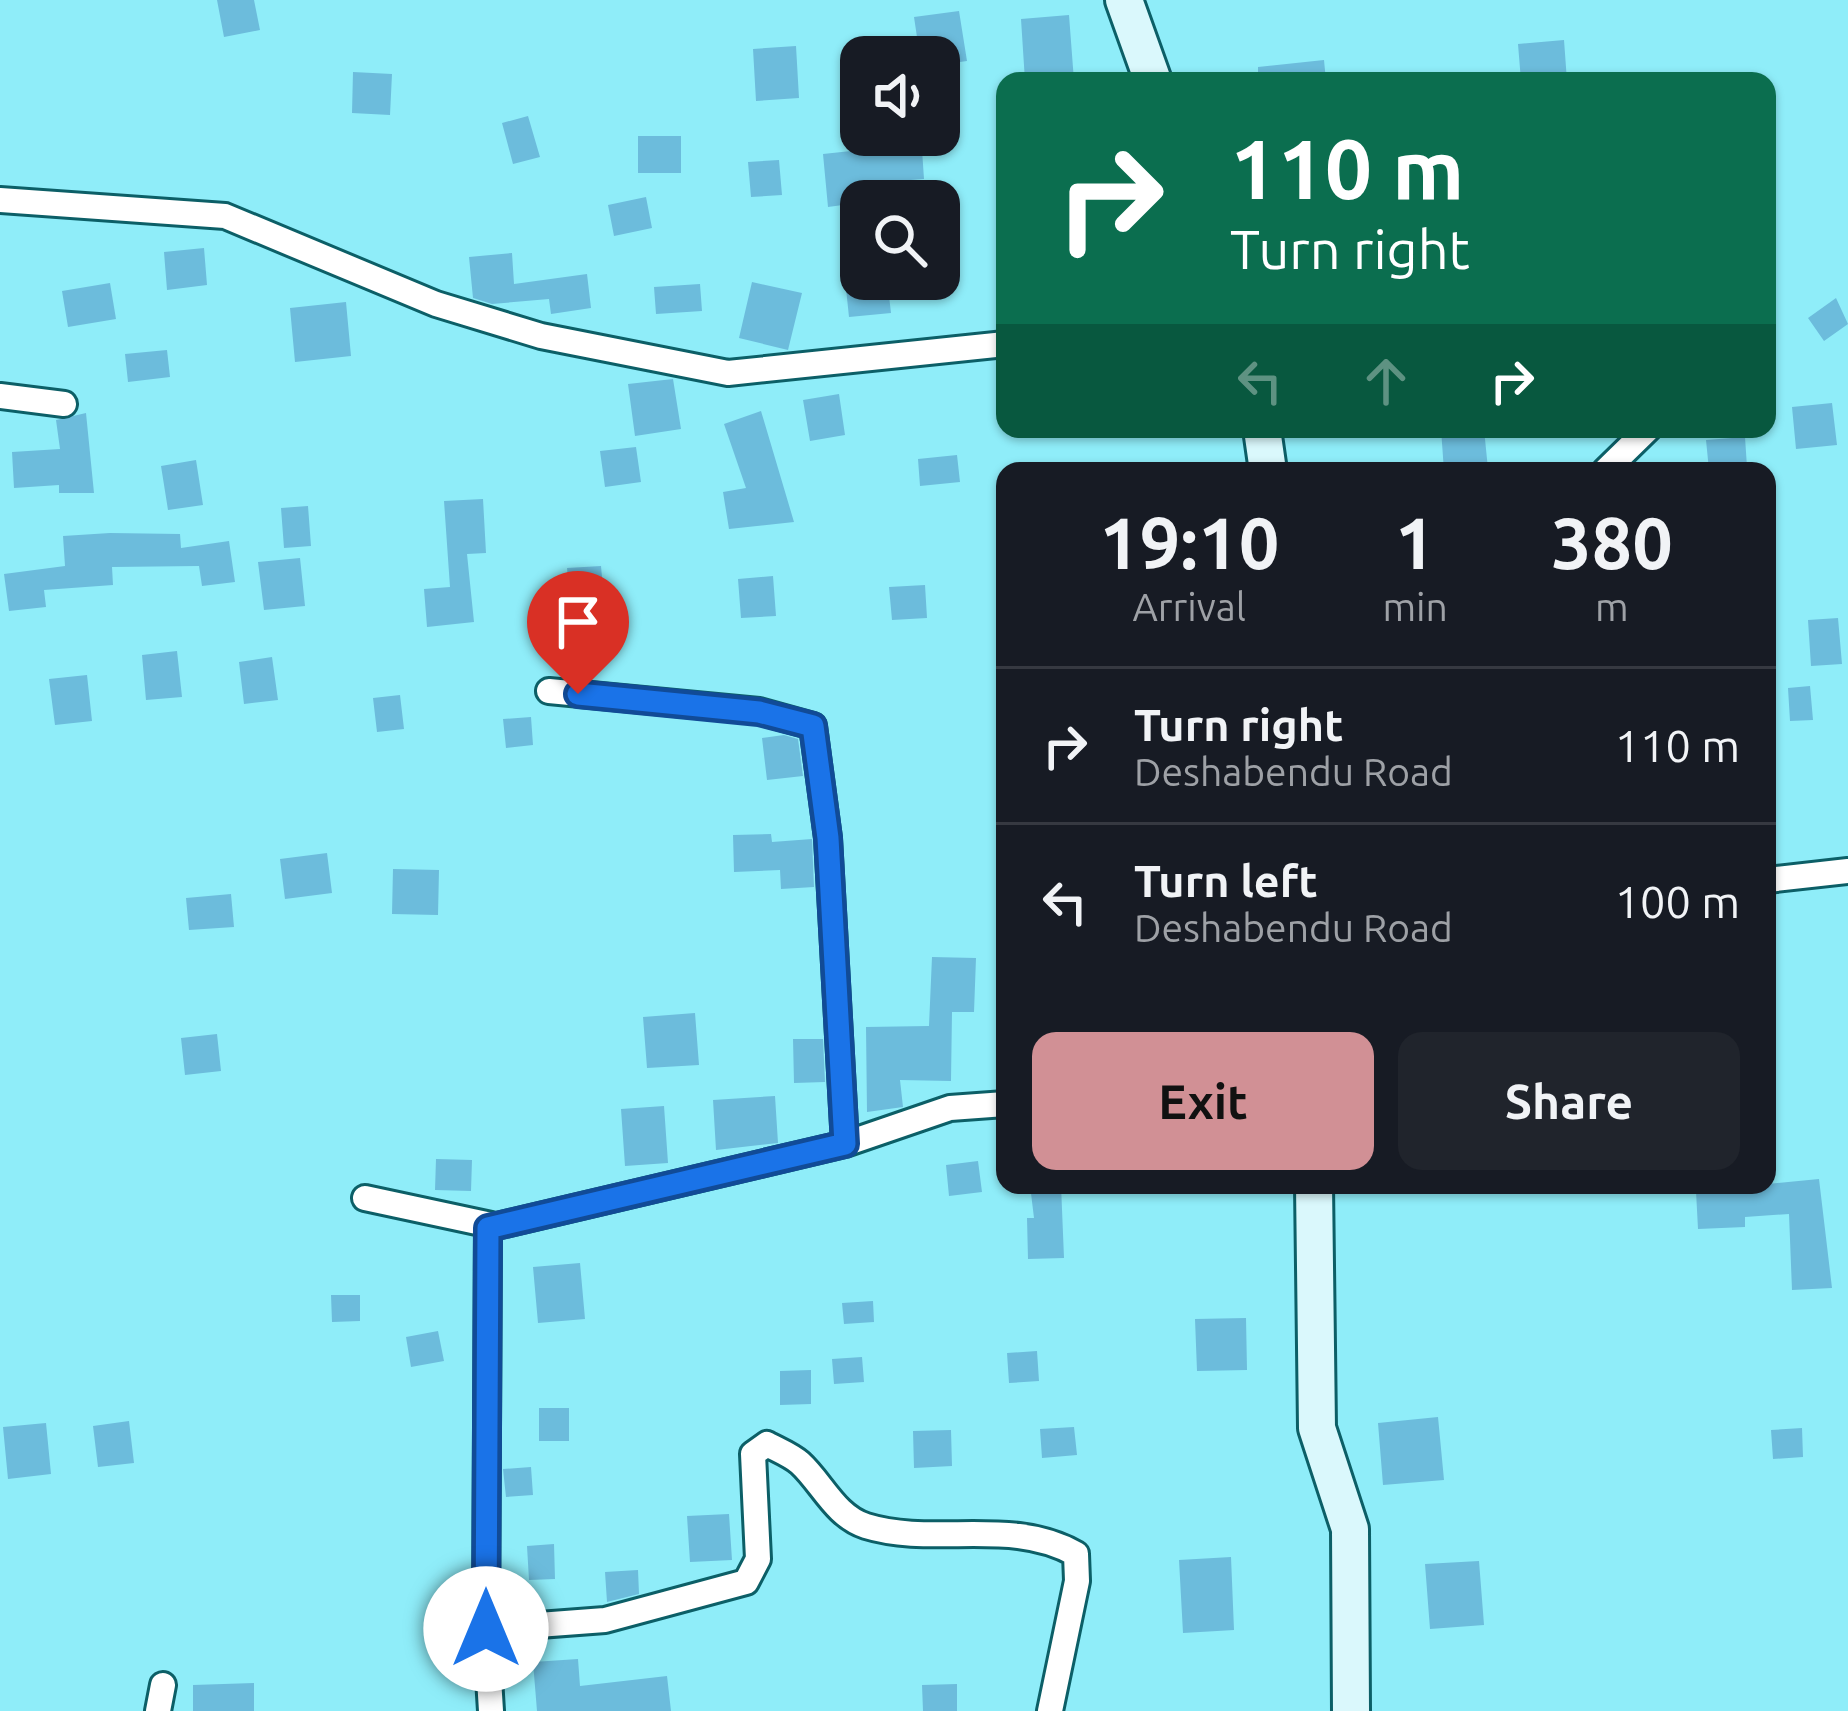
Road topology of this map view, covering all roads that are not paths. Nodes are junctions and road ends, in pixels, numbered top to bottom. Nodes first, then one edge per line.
1 (1124, 0) edge
2 (1150, 72) edge
3 (0, 200) edge
4 (996, 345) edge
5 (0, 396) edge
6 (64, 404) dead end
7 (1639, 438) edge
8 (1613, 462) edge
9 (549, 691) dead end
10 (1848, 871) edge
11 (1776, 879) edge
12 (996, 1105) edge
13 (845, 1144) junction
14 (1314, 1194) edge
15 (364, 1198) dead end
16 (491, 1225) junction
17 (486, 1629) junction
18 (163, 1685) dead end
19 (158, 1711) edge
20 (491, 1711) edge
21 (1050, 1711) edge
22 (1351, 1711) edge

1 - 2 main road
3 - 4 street
5 - 6 street
7 - 8 street
9 - 13 street
10 - 11 street
12 - 13 street
13 - 16 street
14 - 22 main road
15 - 16 street
16 - 17 street
17 - 20 street
17 - 21 street
18 - 19 street

